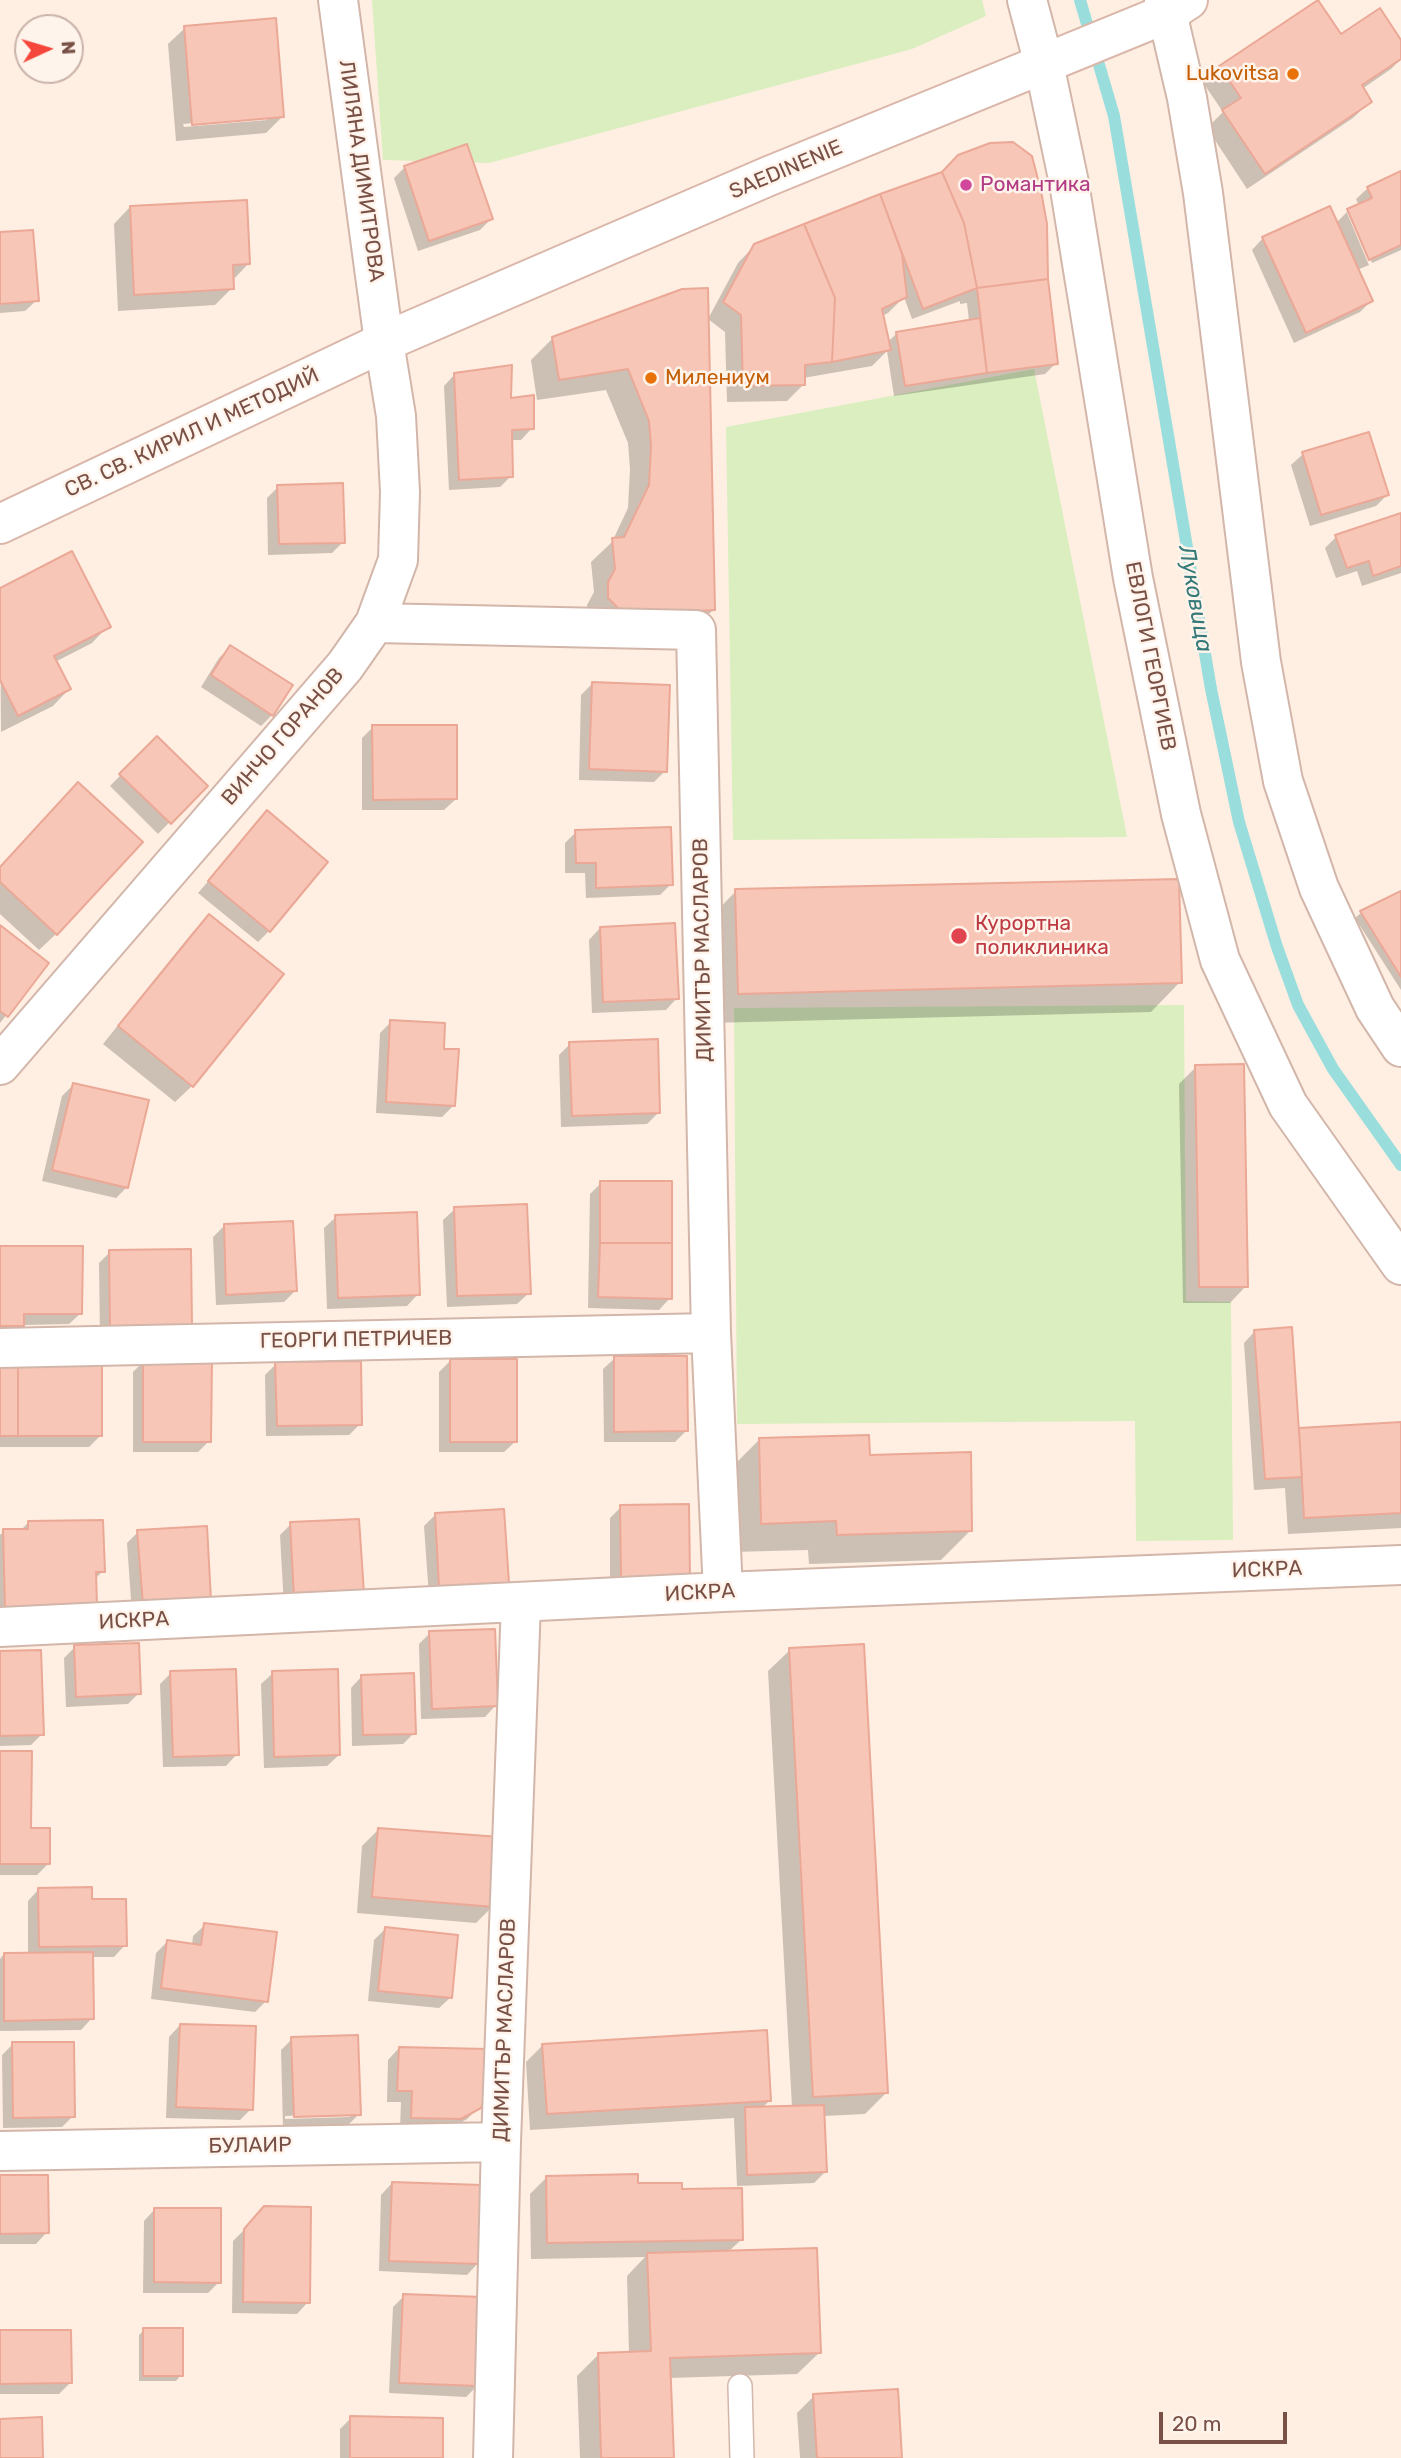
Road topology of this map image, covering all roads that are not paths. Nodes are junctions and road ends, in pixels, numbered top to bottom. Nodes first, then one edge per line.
1 (338, 0) edge
2 (1027, 0) edge
3 (1173, 4) edge
4 (1044, 64) junction
5 (384, 342) junction
6 (0, 524) edge
7 (375, 623) junction
8 (1401, 1046) edge
9 (0, 1065) edge
10 (1401, 1265) edge
11 (711, 1333) junction
12 (0, 1348) edge
13 (1401, 1565) edge
14 (723, 1592) junction
15 (521, 1603) junction
16 (0, 1627) edge
17 (501, 2142) junction
18 (0, 2151) edge
19 (740, 2386) dead end
20 (493, 2458) edge
21 (742, 2458) edge

1 - 5 street, ЛИЛЯНА ДИМИТРОВА
2 - 4 street, ЕВЛОГИ ГЕОРГИЕВ
3 - 4 street, SAEDINENIE
3 - 8 street
4 - 5 street, SAEDINENIE
4 - 10 street, ЕВЛОГИ ГЕОРГИЕВ
5 - 6 street, СВ. СВ. КИРИЛ И МЕТОДИЙ
5 - 7 street, ВИНЧО ГОРАНОВ
7 - 9 street, ВИНЧО ГОРАНОВ
7 - 11 street, ДИМИТЪР МАСЛАРОВ
11 - 12 street, ГЕОРГИ ПЕТРИЧЕВ
11 - 14 street, ДИМИТЪР МАСЛАРОВ
13 - 14 street, ИСКРА
14 - 15 street, ИСКРА
15 - 16 street, ИСКРА
15 - 17 street, ДИМИТЪР МАСЛАРОВ
17 - 18 street, БУЛАИР
17 - 20 street, ДИМИТЪР МАСЛАРОВ
19 - 21 lane

